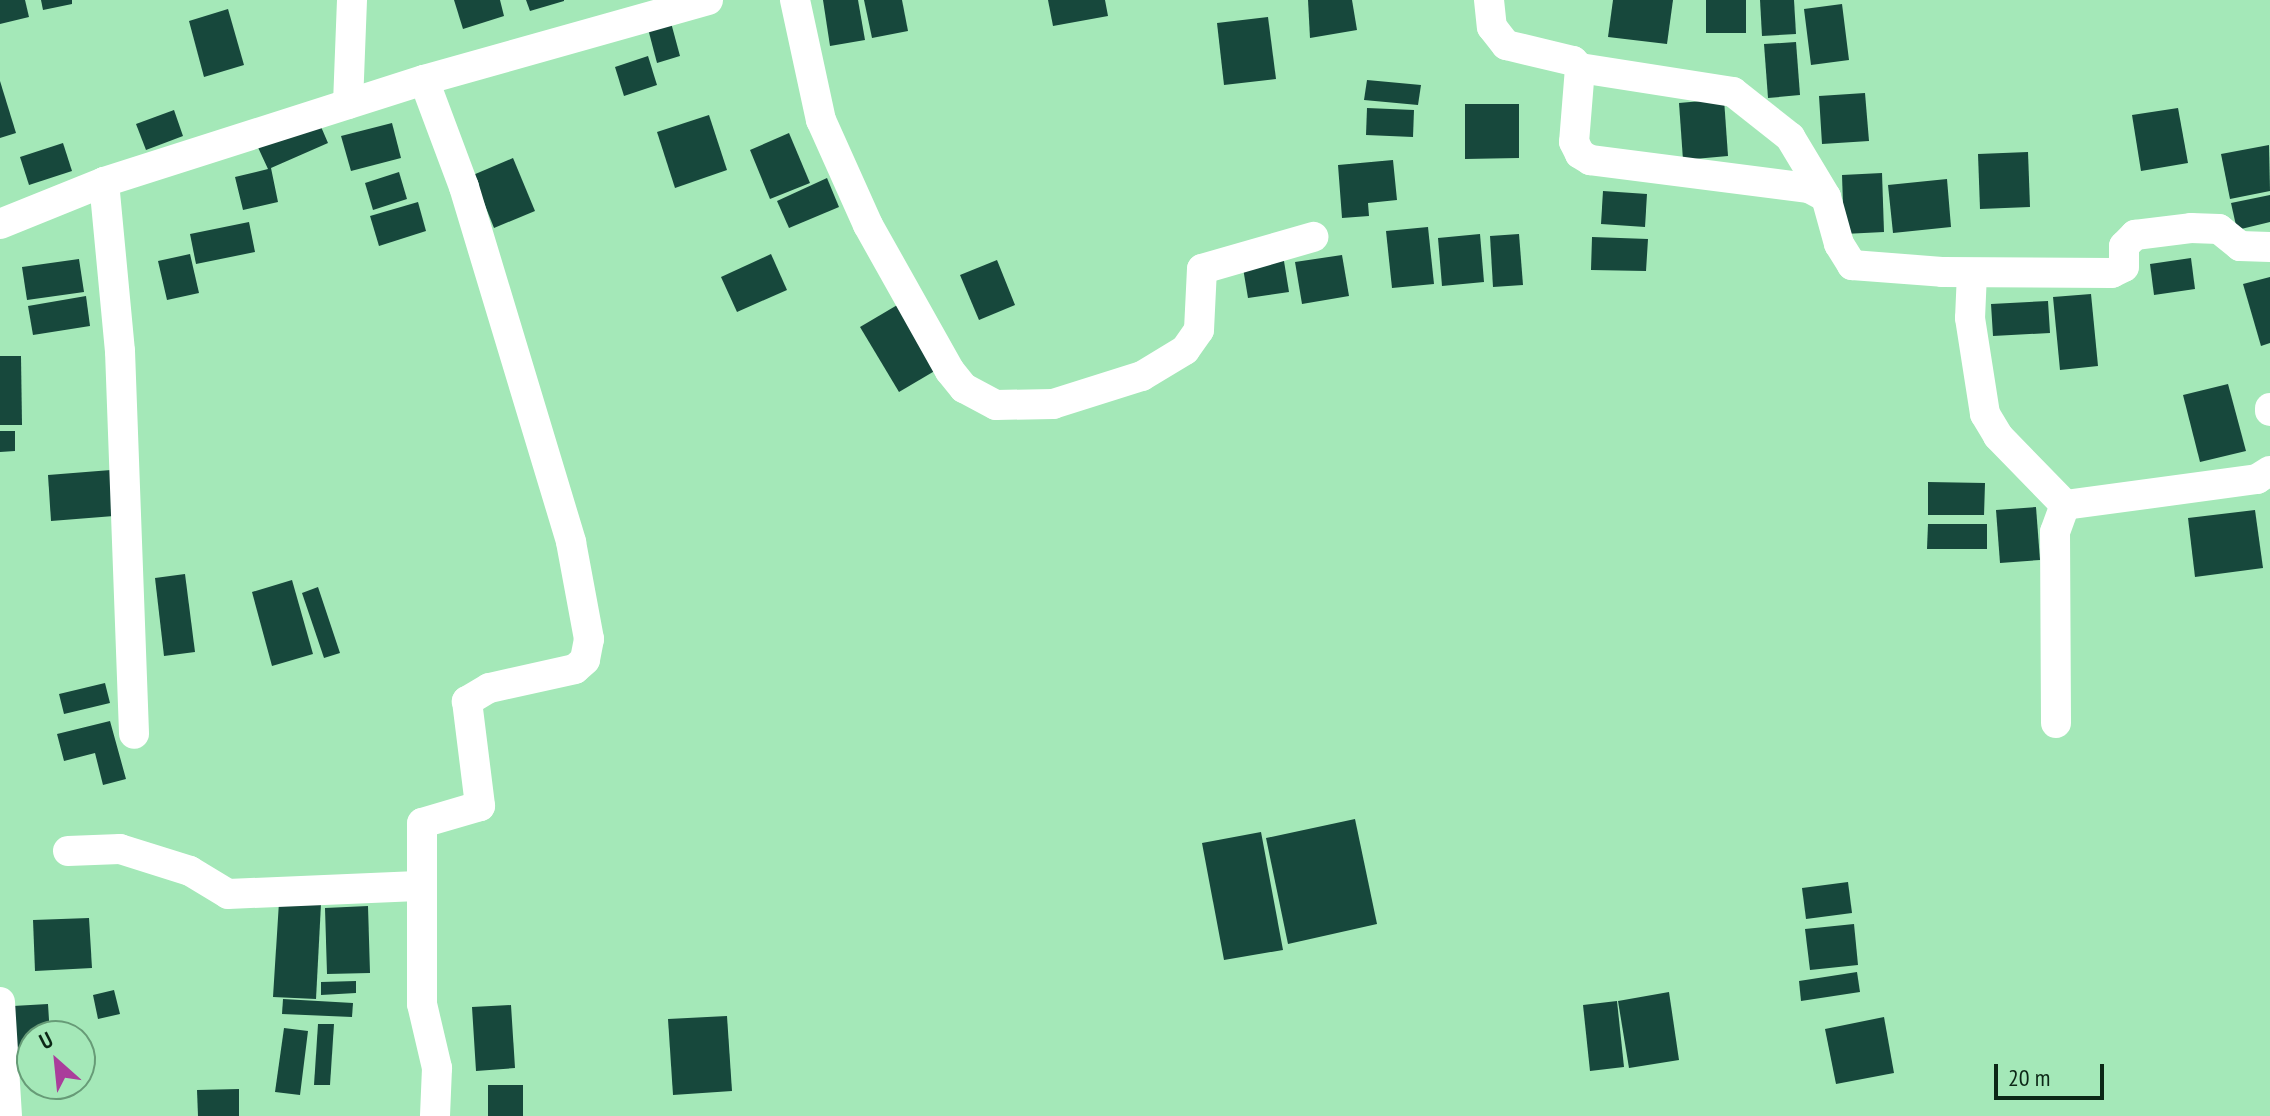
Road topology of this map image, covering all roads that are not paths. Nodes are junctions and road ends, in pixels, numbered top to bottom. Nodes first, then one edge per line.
1 (352, 0) edge
2 (708, 0) edge
3 (795, 0) edge
4 (1489, 0) edge
5 (1580, 68) junction
6 (424, 80) junction
7 (348, 104) junction
8 (104, 182) junction
9 (1826, 197) junction
10 (0, 224) edge
11 (1313, 237) dead end
12 (2270, 247) edge
13 (1972, 273) junction
14 (2270, 471) edge
15 (2065, 505) junction
16 (2056, 723) dead end
17 (134, 734) dead end
18 (68, 851) dead end
19 (418, 886) junction
20 (0, 1002) edge
21 (7, 1116) edge
22 (435, 1116) edge

1 - 7 street
2 - 6 street
3 - 11 street
4 - 5 street
5 - 9 street
5 - 9 street
6 - 7 street
6 - 19 street
7 - 8 street
8 - 10 street
8 - 17 street
9 - 13 street
12 - 13 street
13 - 15 street
14 - 15 street
15 - 16 street
18 - 19 street
19 - 22 street
20 - 21 street

